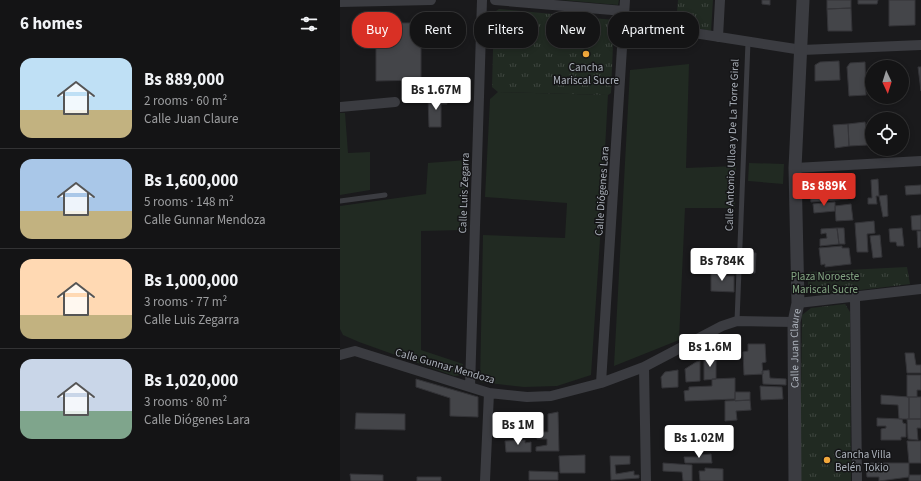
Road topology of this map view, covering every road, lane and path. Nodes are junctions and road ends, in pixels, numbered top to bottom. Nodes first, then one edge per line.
1 (431, 0) edge
2 (482, 0) edge
3 (495, 0) edge
4 (625, 0) edge
5 (720, 0) edge
6 (803, 0) edge
7 (340, 2) edge
8 (624, 11) joint
9 (699, 34) edge
10 (718, 37) junction
11 (748, 42) junction
12 (921, 45) edge
13 (622, 48) edge
14 (802, 50) junction
15 (395, 102) dead end
16 (340, 106) edge
17 (921, 161) edge
18 (796, 168) junction
19 (385, 195) dead end
20 (340, 201) edge
21 (921, 288) edge
22 (855, 297) junction
23 (798, 304) junction
24 (737, 321) junction
25 (794, 322) junction
26 (340, 355) edge
27 (644, 367) junction
28 (601, 383) junction
29 (470, 387) junction
30 (488, 393) junction
31 (485, 481) edge
32 (646, 481) edge
33 (795, 481) edge
34 (857, 481) edge

1 - 7 street
2 - 29 street, Calle Luis Zegarra
3 - 8 street
4 - 8 street, Calle Diógenes Lara
5 - 10 street
6 - 14 street, Calle Juan Claure
9 - 10 street
10 - 11 street
11 - 14 street
11 - 24 lane, Calle Antonio Ulloa y De La Torre Giral
12 - 14 street
13 - 28 street, Calle Diógenes Lara
14 - 18 street, Calle Juan Claure
15 - 16 street
17 - 18 street
18 - 23 street, Calle Juan Claure
19 - 20 lane
21 - 22 street
22 - 23 street
22 - 34 street
23 - 25 street, Calle Juan Claure
24 - 25 street, Calle Gunnar Mendoza
24 - 27 street, Calle Gunnar Mendoza
25 - 33 street, Calle Juan Claure
26 - 29 street, Calle Gunnar Mendoza
27 - 28 street, Calle Gunnar Mendoza
27 - 32 street
28 - 30 street, Calle Gunnar Mendoza
29 - 30 street, Calle Gunnar Mendoza
30 - 31 street

